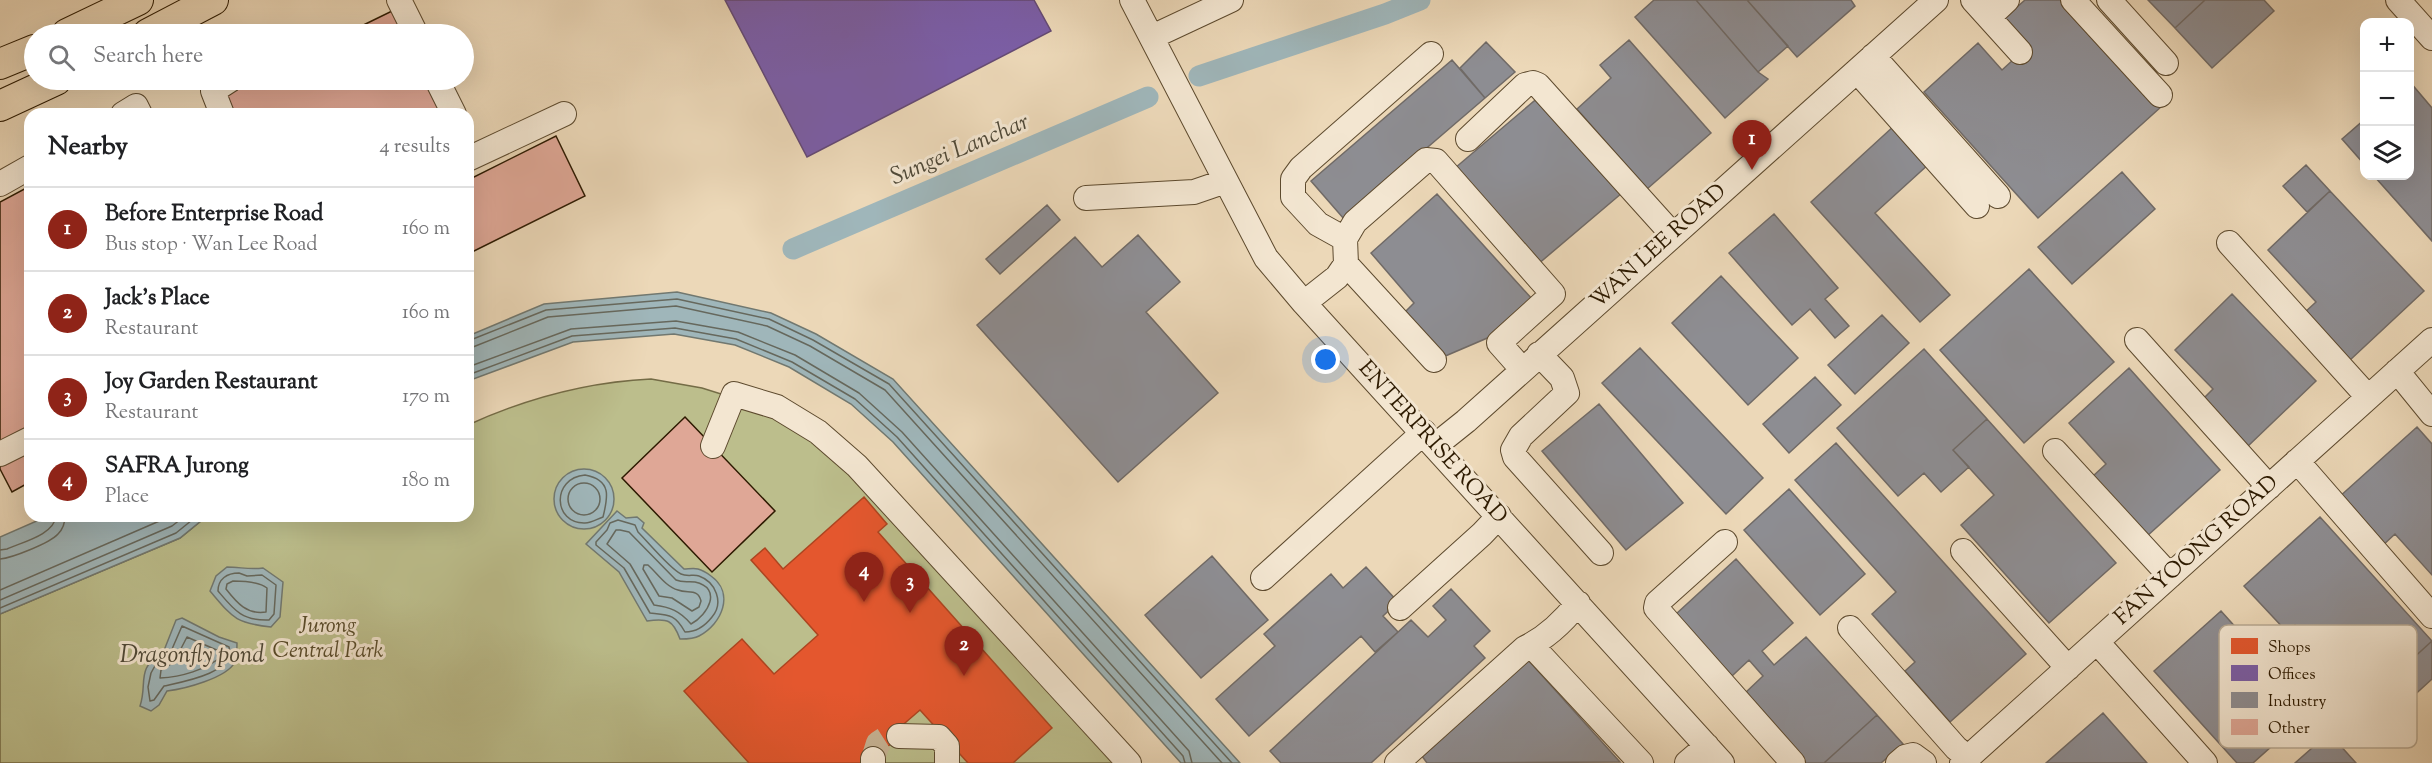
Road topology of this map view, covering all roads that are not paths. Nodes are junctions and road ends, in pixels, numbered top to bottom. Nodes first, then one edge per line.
1 (138, 0) edge
2 (213, 0) edge
3 (399, 0) edge
4 (1132, 0) edge
5 (1232, 0) edge
6 (1936, 0) edge
7 (2007, 0) edge
8 (2073, 0) edge
9 (2109, 0) edge
10 (2398, 0) edge
11 (1981, 9) edge
12 (89, 24) edge
13 (167, 24) edge
14 (411, 24) edge
15 (1152, 37) junction
16 (2432, 38) edge
17 (2020, 52) dead end
18 (24, 54) edge
19 (1431, 54) dead end
20 (1865, 63) junction
21 (2166, 63) dead end
22 (0, 64) edge
23 (34, 90) edge
24 (215, 90) edge
25 (442, 90) edge
26 (2160, 95) dead end
27 (0, 106) edge
28 (220, 108) edge
29 (451, 108) edge
30 (564, 114) dead end
31 (1468, 139) dead end
32 (474, 151) edge
33 (24, 170) edge
34 (1226, 181) junction
35 (0, 184) edge
36 (1086, 198) dead end
37 (1988, 201) dead end
38 (1673, 235) junction
39 (1345, 239) junction
40 (2229, 243) dead end
41 (1347, 264) junction
42 (1304, 303) junction
43 (2137, 340) dead end
44 (2432, 340) edge
45 (1434, 360) dead end
46 (1530, 362) junction
47 (2397, 371) junction
48 (2368, 397) junction
49 (2432, 414) edge
50 (1430, 439) junction
51 (24, 442) edge
52 (713, 446) dead end
53 (2055, 451) dead end
54 (0, 454) edge
55 (2297, 461) junction
56 (2269, 487) junction
57 (1499, 516) junction
58 (1725, 542) dead end
59 (1963, 551) dead end
60 (1601, 553) dead end
61 (2170, 576) junction
62 (1263, 578) dead end
63 (1578, 603) junction
64 (1400, 608) dead end
65 (2432, 616) edge
66 (1850, 628) dead end
67 (2097, 642) junction
68 (1532, 646) junction
69 (2068, 668) junction
70 (899, 736) tunnel mouth
71 (1714, 754) edge
72 (1965, 760) edge
73 (947, 763) edge
74 (1129, 763) edge
75 (1397, 763) edge
76 (1641, 763) edge
77 (1687, 763) edge
78 (1793, 763) edge
79 (1898, 763) edge
80 (1924, 763) edge
81 (2205, 763) edge

1 - 12 main road
2 - 13 main road
3 - 14 street
4 - 15 street, ENTERPRISE ROAD
5 - 15 street
6 - 20 street, WAN LEE ROAD
7 - 11 street
8 - 26 street
9 - 21 street
10 - 16 street
11 - 17 street
15 - 34 street, ENTERPRISE ROAD
18 - 22 main road
19 - 39 street
20 - 37 street
20 - 38 street, WAN LEE ROAD
23 - 27 main road
24 - 28 street
25 - 29 street
30 - 32 street
31 - 38 street
33 - 35 street
34 - 36 street
34 - 42 street, ENTERPRISE ROAD
38 - 46 street, WAN LEE ROAD
39 - 41 street
39 - 46 street
40 - 48 street
41 - 42 street
41 - 45 street
42 - 50 street, ENTERPRISE ROAD
43 - 56 street
44 - 47 street, FAN YOONG ROAD
46 - 50 street, WAN LEE ROAD
46 - 60 street
47 - 48 street, FAN YOONG ROAD
47 - 49 street
48 - 55 street, FAN YOONG ROAD
50 - 57 street, ENTERPRISE ROAD
50 - 62 street, WAN LEE ROAD
51 - 54 street
52 - 74 street
53 - 61 street
55 - 56 street, FAN YOONG ROAD
55 - 65 street
56 - 61 street, FAN YOONG ROAD
57 - 63 street, ENTERPRISE ROAD
57 - 64 street
58 - 78 street
59 - 69 street
61 - 67 street, FAN YOONG ROAD
63 - 68 street
63 - 71 street, ENTERPRISE ROAD
66 - 72 street
67 - 69 street, FAN YOONG ROAD
67 - 81 street
68 - 75 street
68 - 76 street
69 - 72 street, FAN YOONG ROAD
70 - 73 street
71 - 77 street
79 - 80 street

